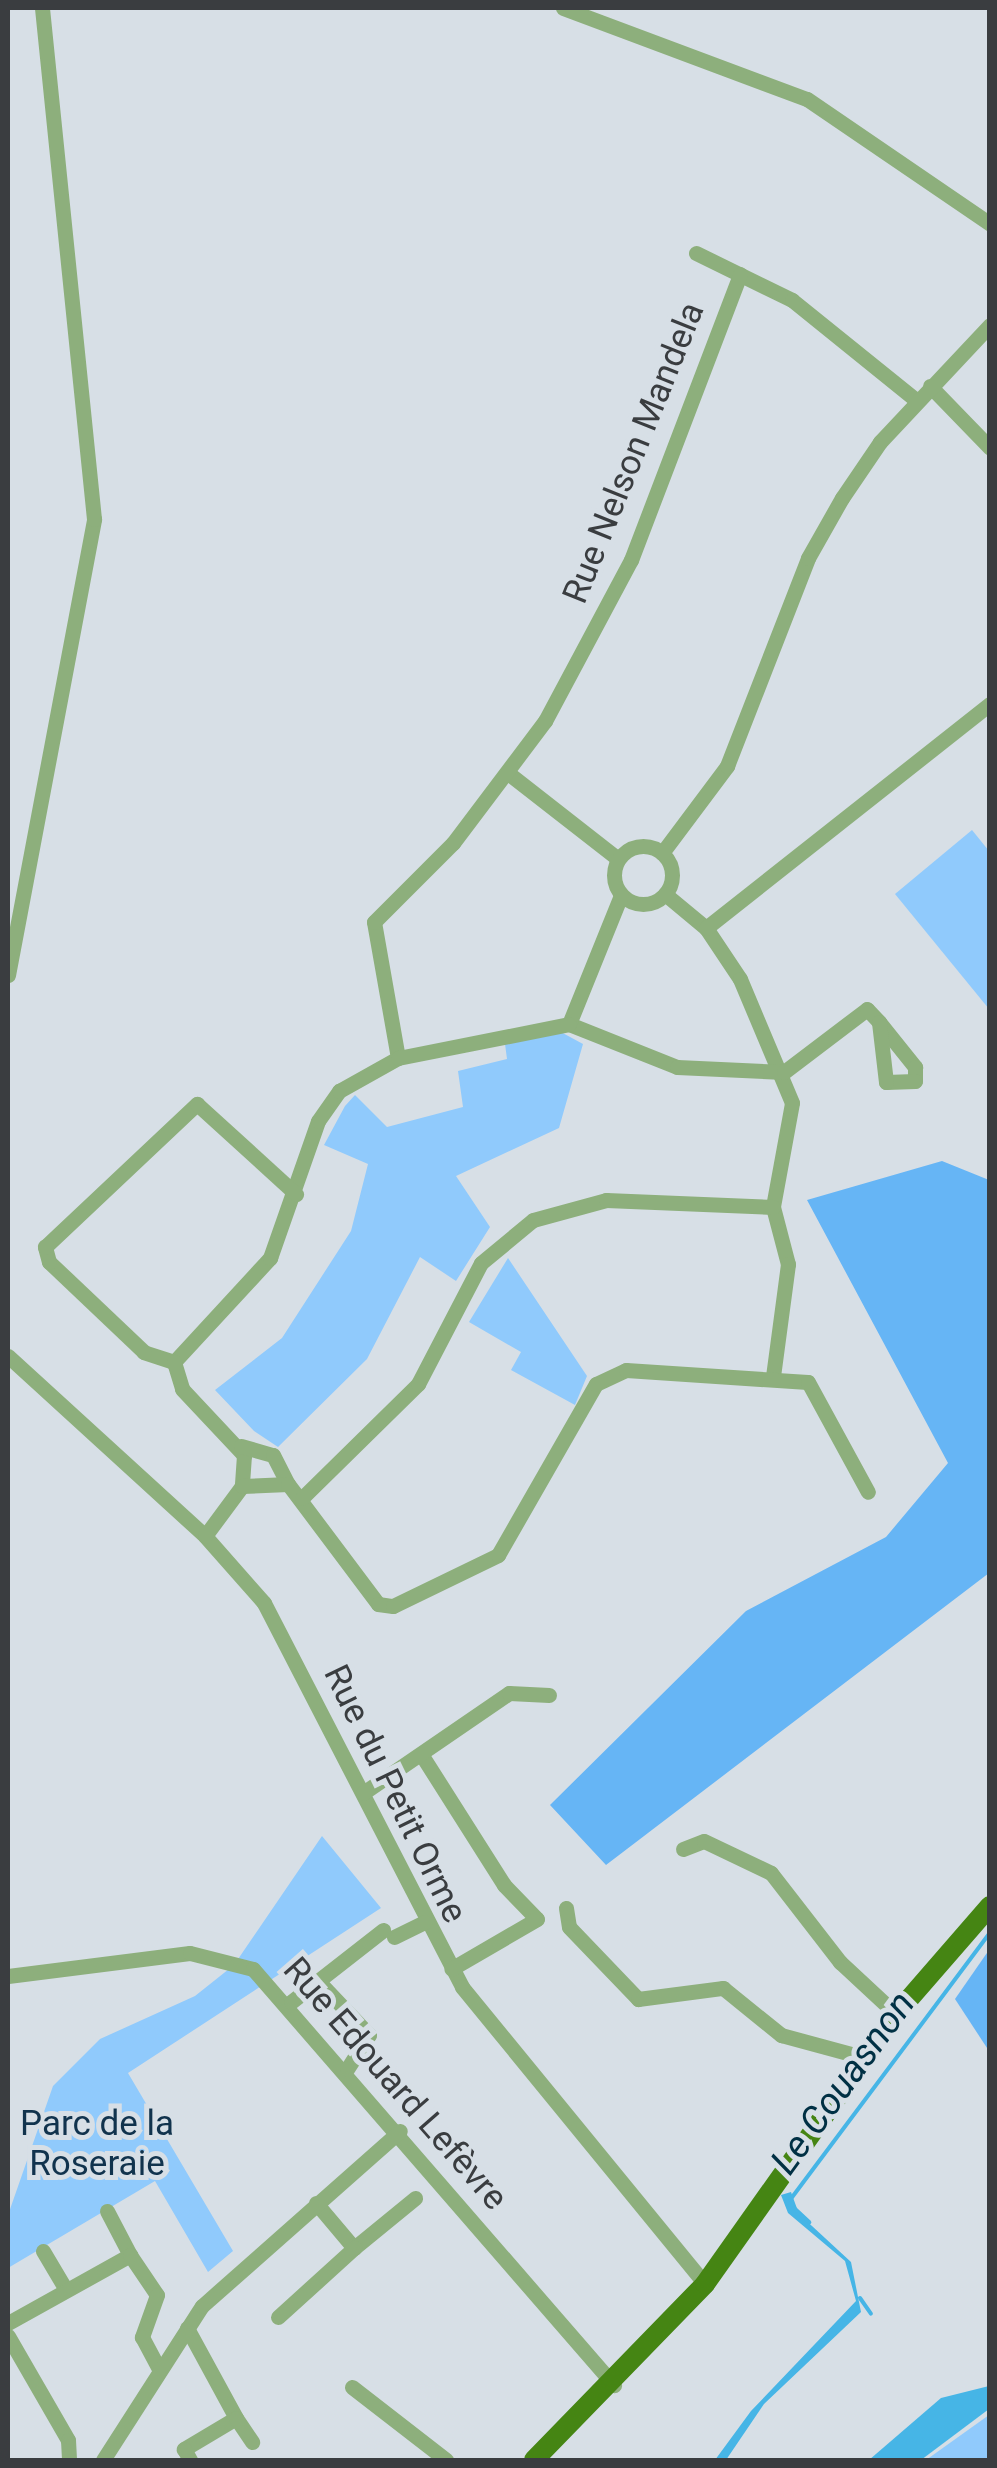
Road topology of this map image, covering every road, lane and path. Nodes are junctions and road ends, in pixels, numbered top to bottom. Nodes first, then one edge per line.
1 (42, 8) edge
2 (563, 8) edge
3 (990, 224) edge
4 (696, 253) dead end
5 (740, 274) junction
6 (990, 325) edge
7 (930, 386) junction
8 (916, 402) junction
9 (990, 448) edge
10 (990, 704) edge
11 (508, 773) junction
12 (662, 853) junction
13 (618, 858) junction
14 (622, 894) junction
15 (665, 894) junction
16 (706, 928) junction
17 (8, 976) edge
18 (879, 1022) dead end
19 (569, 1024) junction
20 (398, 1058) junction
21 (784, 1072) junction
22 (296, 1194) junction
23 (773, 1207) junction
24 (8, 1356) edge
25 (174, 1362) junction
26 (773, 1376) junction
27 (241, 1446) junction
28 (288, 1484) junction
29 (242, 1486) junction
30 (868, 1492) dead end
31 (302, 1498) junction
32 (205, 1536) junction
33 (549, 1694) dead end
34 (421, 1754) junction
35 (362, 1793) junction
36 (684, 1849) dead end
37 (990, 1906) edge
38 (566, 1908) dead end
39 (425, 1922) junction
40 (451, 1969) junction
41 (8, 1976) edge
42 (318, 1981) junction
43 (291, 2002) junction
44 (896, 2014) junction
45 (866, 2058) junction
46 (347, 2069) junction
47 (400, 2131) junction
48 (414, 2198) dead end
49 (316, 2204) junction
50 (107, 2211) dead end
51 (354, 2248) junction
52 (43, 2251) dead end
53 (130, 2256) junction
54 (705, 2284) junction
55 (65, 2288) junction
56 (278, 2317) dead end
57 (8, 2323) edge
58 (187, 2328) junction
59 (8, 2336) edge
60 (158, 2369) junction
61 (614, 2385) junction
62 (352, 2387) dead end
63 (236, 2418) junction
64 (252, 2442) dead end
65 (69, 2460) edge
66 (103, 2460) edge
67 (190, 2460) edge
68 (446, 2460) edge
69 (534, 2460) edge

1 - 17 street
2 - 3 street
4 - 5 street
5 - 8 street
5 - 11 street, Rue Nelson Mandela
6 - 7 street
7 - 8 street
7 - 9 street
8 - 12 street
10 - 16 street
11 - 13 street
11 - 20 street, Rue Nelson Mandela
12 - 13 street
12 - 15 street
13 - 14 street
14 - 15 street
14 - 19 street
15 - 16 street
16 - 21 street
18 - 21 street
19 - 20 street
19 - 21 street
20 - 22 street
21 - 23 street
22 - 25 street
22 - 25 street
23 - 26 street
23 - 31 street
24 - 32 street, Rue du Petit Orme
25 - 27 street
26 - 30 street
26 - 31 street
27 - 28 street
27 - 29 street
28 - 29 street
28 - 31 street
29 - 32 street
32 - 35 street, Rue du Petit Orme
33 - 34 street
34 - 35 street
34 - 40 street
35 - 39 street, Rue du Petit Orme
36 - 44 street
37 - 44 main road
38 - 45 street
39 - 40 street, Rue du Petit Orme
39 - 42 street
40 - 54 street, Rue du Petit Orme
41 - 43 street, Rue Edouard Lefèvre
42 - 43 street
42 - 46 street
43 - 46 street, Rue Edouard Lefèvre
44 - 45 main road
45 - 54 main road
46 - 47 street, Rue Edouard Lefèvre
47 - 49 street
47 - 61 street, Rue Edouard Lefèvre
48 - 51 street
49 - 51 street
49 - 58 street
50 - 53 street
51 - 56 street
52 - 55 street
53 - 55 street
53 - 60 street
54 - 61 main road
55 - 57 street
58 - 60 street
58 - 63 street
59 - 65 street
60 - 66 street
61 - 69 main road
62 - 68 street
63 - 64 street
63 - 67 street

